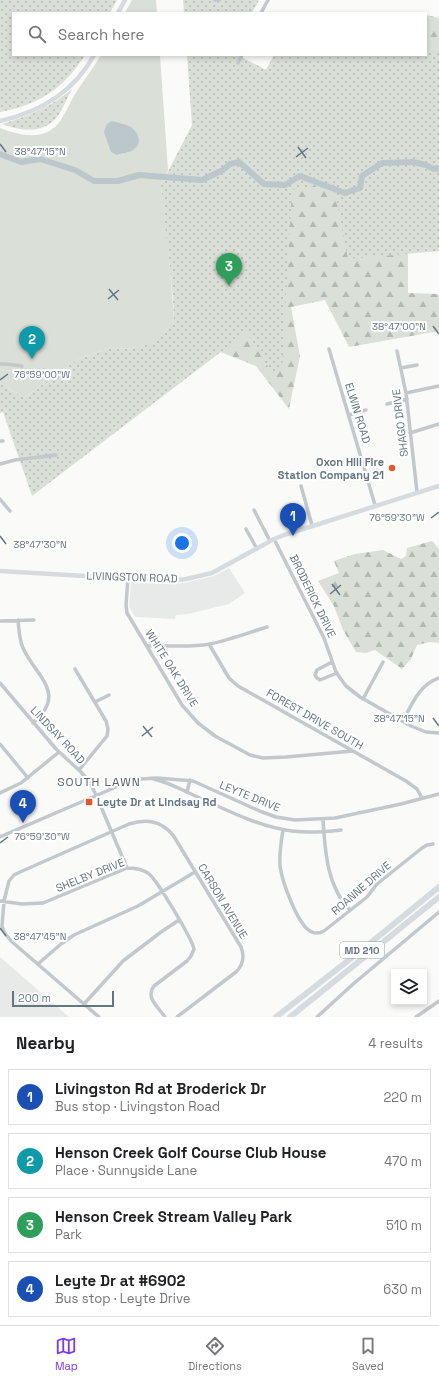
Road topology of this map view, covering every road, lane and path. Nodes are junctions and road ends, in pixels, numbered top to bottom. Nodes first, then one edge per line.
1 (125, 0) edge
2 (215, 0) edge
3 (219, 0) edge
4 (268, 0) edge
5 (119, 12) edge
6 (262, 12) edge
7 (93, 56) edge
8 (242, 56) edge
9 (238, 63) dead end
10 (0, 121) edge
11 (329, 349) dead end
12 (397, 351) dead end
13 (0, 364) edge
14 (417, 365) dead end
15 (22, 366) dead end
16 (401, 368) junction
17 (439, 386) edge
18 (406, 393) junction
19 (407, 399) junction
20 (387, 404) dead end
21 (366, 410) dead end
22 (349, 415) junction
23 (439, 424) edge
24 (410, 433) junction
25 (56, 455) dead end
26 (0, 464) edge
27 (301, 486) dead end
28 (439, 486) edge
29 (417, 492) junction
30 (0, 499) edge
31 (375, 505) junction
32 (254, 510) dead end
33 (10, 511) dead end
34 (312, 526) junction
35 (246, 529) dead end
36 (272, 540) junction
37 (257, 549) junction
38 (0, 571) edge
39 (128, 578) junction
40 (18, 620) junction
41 (34, 620) dead end
42 (0, 621) edge
43 (267, 627) dead end
44 (209, 644) junction
45 (147, 646) junction
46 (332, 662) junction
47 (383, 662) dead end
48 (75, 669) dead end
49 (336, 673) junction
50 (439, 678) edge
51 (0, 683) edge
52 (109, 695) dead end
53 (363, 699) junction
54 (95, 702) junction
55 (403, 722) junction
56 (34, 723) junction
57 (439, 733) edge
58 (0, 744) edge
59 (353, 751) junction
60 (59, 752) junction
61 (79, 770) junction
62 (28, 778) junction
63 (150, 778) junction
64 (190, 780) junction
65 (187, 792) junction
66 (0, 793) edge
67 (439, 794) edge
68 (96, 795) junction
69 (422, 798) junction
70 (323, 820) junction
71 (283, 830) junction
72 (341, 830) dead end
73 (112, 832) junction
74 (324, 832) junction
75 (0, 837) edge
76 (433, 844) dead end
77 (127, 868) junction
78 (195, 872) junction
79 (439, 887) edge
80 (162, 891) junction
81 (439, 897) edge
82 (2, 901) edge
83 (350, 910) junction
84 (439, 912) edge
85 (179, 920) junction
86 (38, 964) junction
87 (439, 1001) edge
88 (84, 1004) junction
89 (99, 1017) edge
90 (165, 1017) edge
91 (177, 1017) edge
92 (276, 1017) edge
93 (290, 1017) edge
94 (317, 1017) edge
95 (416, 1017) edge

1 - 5 main road
2 - 3 street
4 - 6 street
7 - 10 main road
8 - 9 street
11 - 22 street, ELWIN ROAD
12 - 16 street, SHAGO DRIVE
13 - 15 street
14 - 16 street
16 - 18 street, SHAGO DRIVE
17 - 18 street
18 - 19 street, SHAGO DRIVE
19 - 20 street
19 - 24 street, SHAGO DRIVE
21 - 22 street
22 - 31 street, ELWIN ROAD
23 - 24 street
24 - 29 street, SHAGO DRIVE
25 - 26 street
27 - 34 street
28 - 29 main road, LIVINGSTON ROAD
29 - 31 main road, LIVINGSTON ROAD
30 - 33 street
31 - 34 main road, LIVINGSTON ROAD
32 - 36 street, BRODERICK DRIVE
34 - 36 main road, LIVINGSTON ROAD
35 - 37 street
36 - 37 main road, LIVINGSTON ROAD
36 - 46 street, BRODERICK DRIVE
37 - 39 main road, LIVINGSTON ROAD
38 - 39 main road, LIVINGSTON ROAD
39 - 45 street, WHITE OAK DRIVE
40 - 41 street
40 - 42 street
40 - 56 street
43 - 44 street
44 - 45 street
44 - 59 street, FOREST DRIVE SOUTH
45 - 59 street, WHITE OAK DRIVE
46 - 49 street, BRODERICK DRIVE
46 - 49 street
47 - 53 street
48 - 54 street
49 - 53 street, BRODERICK DRIVE
50 - 55 street
51 - 56 street, LINDSAY ROAD
52 - 54 street
53 - 55 street, BRODERICK DRIVE
54 - 61 street
55 - 57 street, BRODERICK DRIVE
56 - 60 street, LINDSAY ROAD
58 - 62 street
59 - 69 street, FOREST DRIVE SOUTH
60 - 61 street, LINDSAY ROAD
60 - 62 street
61 - 68 street, LINDSAY ROAD
62 - 66 street
63 - 64 street, LEYTE DRIVE
63 - 65 street, LEYTE DRIVE
63 - 68 street, LEYTE DRIVE
64 - 65 street
64 - 70 street, LEYTE DRIVE
65 - 71 street, LEYTE DRIVE
67 - 69 street, LEYTE DRIVE
68 - 73 street, LINDSAY ROAD
68 - 75 street, LEYTE DRIVE
69 - 70 street, LEYTE DRIVE
70 - 74 street
71 - 74 street, LEYTE DRIVE
71 - 83 street, ROANNE DRIVE
72 - 74 street, LEYTE DRIVE
73 - 77 street, LINDSAY ROAD
73 - 78 street, CARSON AVENUE
73 - 82 street, CARSON AVENUE
74 - 83 street
76 - 83 street, ROANNE DRIVE
77 - 80 street, SHELBY DRIVE
77 - 82 street, SHELBY DRIVE
78 - 80 street
78 - 91 street, CARSON AVENUE
79 - 92 highway, MD 210
80 - 85 street, SHELBY DRIVE
80 - 86 street
81 - 93 highway, MD 210
82 - 86 street, CARSON AVENUE
84 - 94 street
85 - 88 street
85 - 90 street, SHELBY DRIVE
86 - 88 street, CARSON AVENUE
87 - 95 street
88 - 89 street, CARSON AVENUE

